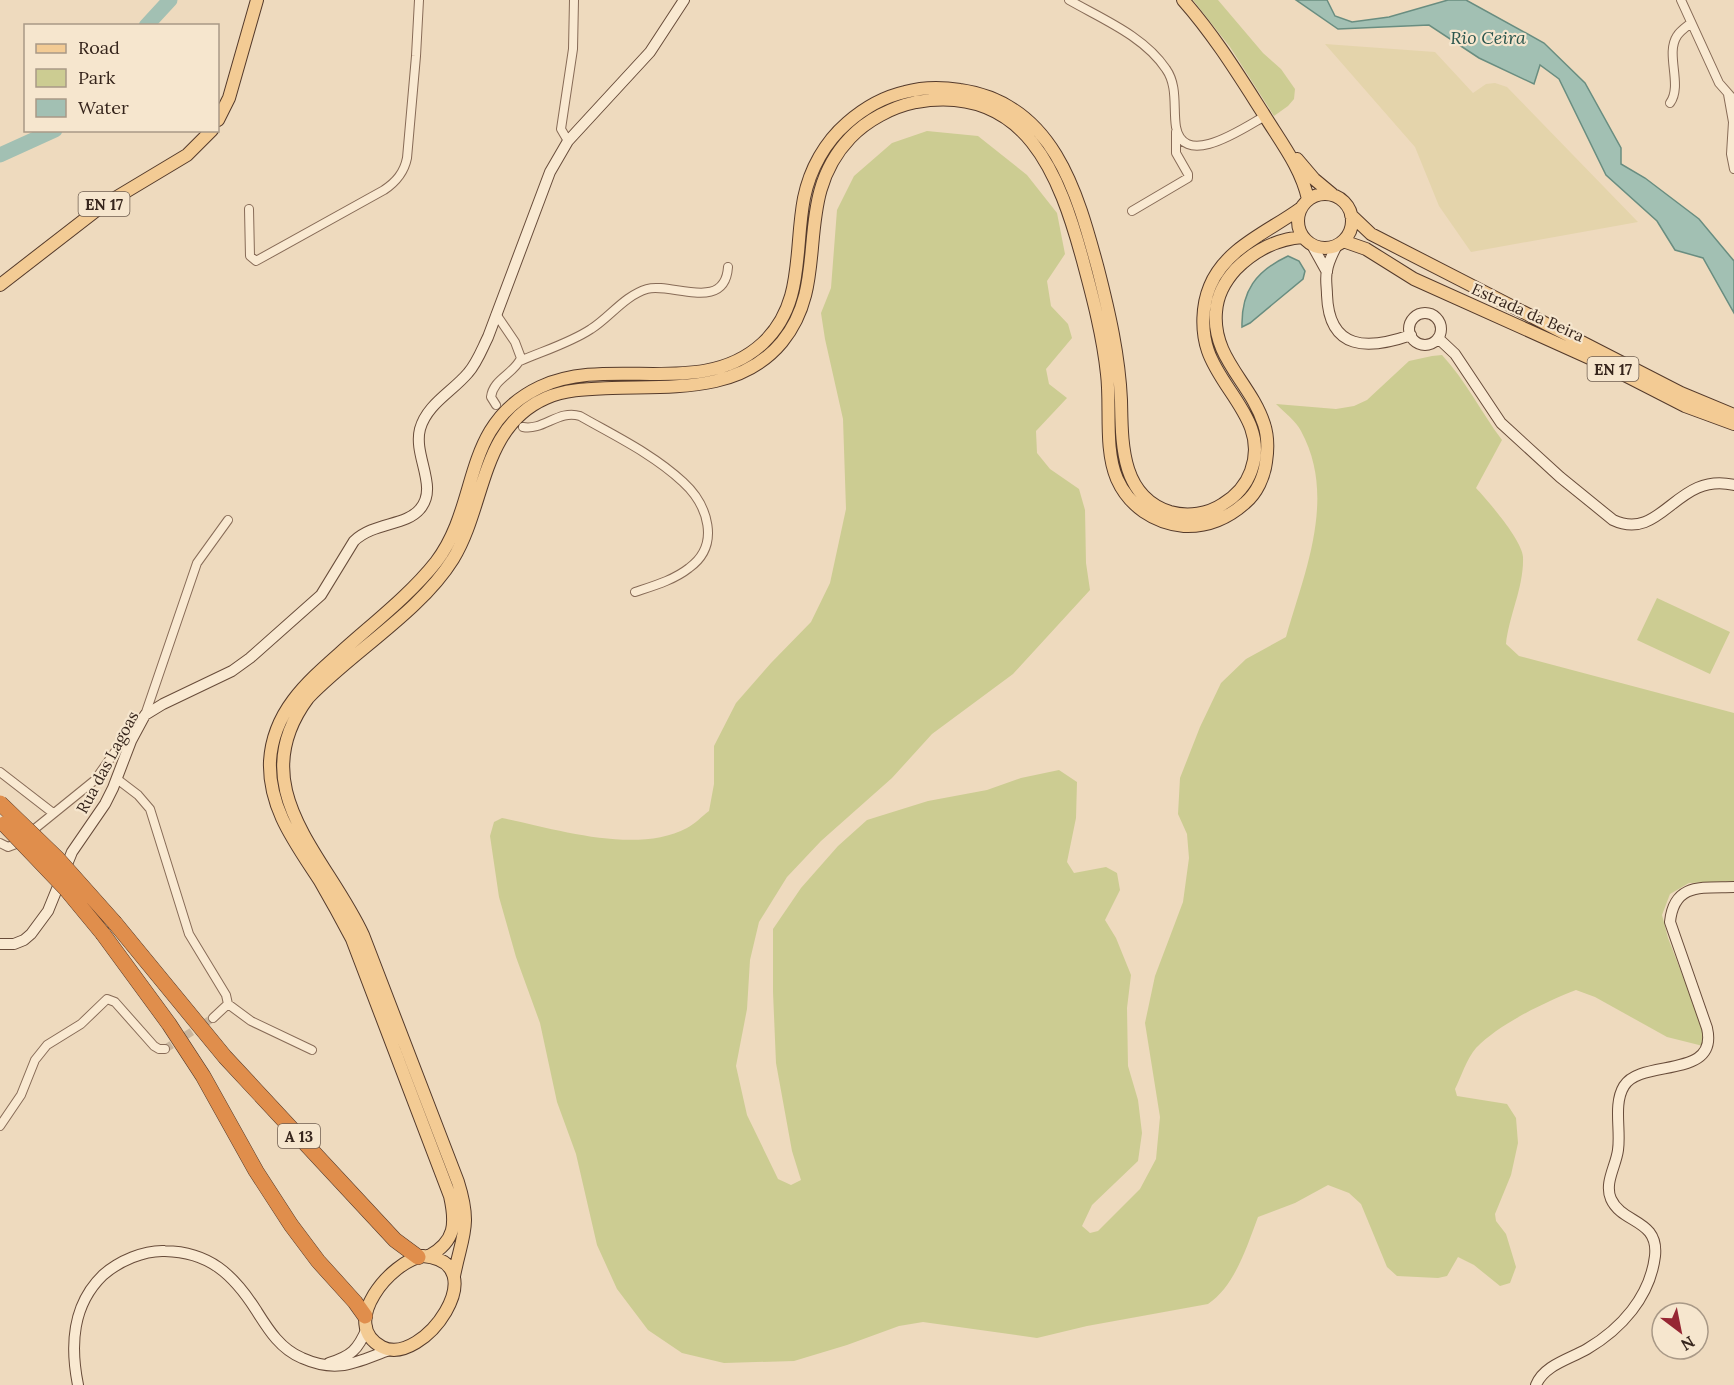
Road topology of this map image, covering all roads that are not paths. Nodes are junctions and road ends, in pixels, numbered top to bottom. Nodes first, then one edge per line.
1 (257, 0) edge
2 (419, 0) edge
3 (574, 0) edge
4 (684, 0) edge
5 (1069, 0) edge
6 (1183, 0) edge
7 (1681, 0) edge
8 (1691, 22) junction
9 (1731, 97) edge
10 (1670, 103) dead end
11 (1265, 116) junction
12 (219, 118) edge
13 (1176, 128) junction
14 (210, 132) edge
15 (568, 141) junction
16 (1287, 150) junction
17 (1734, 169) edge
18 (1332, 194) junction
19 (1304, 203) junction
20 (249, 209) dead end
21 (1132, 211) dead end
22 (1351, 216) junction
23 (1308, 241) junction
24 (1340, 243) junction
25 (728, 267) dead end
26 (1327, 272) junction
27 (0, 285) edge
28 (496, 314) junction
29 (1411, 335) junction
30 (1438, 338) junction
31 (520, 361) junction
32 (496, 405) dead end
33 (1734, 415) edge
34 (1734, 424) edge
35 (523, 427) dead end
36 (1734, 485) edge
37 (228, 520) dead end
38 (634, 592) dead end
39 (145, 715) junction
40 (0, 772) edge
41 (117, 779) junction
42 (0, 803) edge
43 (53, 813) junction
44 (0, 820) edge
45 (0, 843) edge
46 (1734, 887) edge
47 (109, 928) junction
48 (0, 944) edge
49 (228, 1004) junction
50 (213, 1018) tunnel mouth
51 (165, 1048) dead end
52 (312, 1050) dead end
53 (0, 1126) edge
54 (424, 1257) junction
55 (454, 1276) junction
56 (366, 1322) junction
57 (389, 1350) junction
58 (326, 1364) junction
59 (78, 1385) edge
60 (1536, 1385) edge

1 - 12 main road
2 - 20 street
3 - 15 street
4 - 15 street, Rua das Lagoas
5 - 13 street
6 - 11 main road
7 - 8 street
8 - 9 street
8 - 10 street
9 - 17 street
11 - 13 street
11 - 16 main road
13 - 21 street
14 - 27 main road, EN 17
15 - 28 street, Rua das Lagoas
16 - 18 main road
16 - 19 main road
18 - 19 main road
18 - 22 main road
19 - 23 main road
19 - 54 main road
22 - 24 main road
22 - 33 main road, Estrada da Beira / EN 17
23 - 24 main road
23 - 26 street
23 - 55 main road
24 - 26 street
24 - 34 main road, Estrada da Beira / EN 17
25 - 31 street
26 - 29 street
28 - 31 street
28 - 39 street, Rua das Lagoas
29 - 30 street
29 - 30 street
30 - 36 street
31 - 32 street
35 - 38 street
37 - 39 street
39 - 41 street, Rua das Lagoas
39 - 43 street
40 - 43 street
41 - 48 street, Rua das Lagoas
41 - 49 street
42 - 47 highway, A 13, bridge
43 - 45 street
44 - 47 highway, A 13, bridge
46 - 60 street
47 - 54 highway, A 13
47 - 56 highway, A 13
49 - 50 street
49 - 52 street
51 - 53 street
54 - 55 main road
54 - 56 main road
55 - 57 main road
56 - 57 main road
56 - 58 street
57 - 58 street
58 - 59 street

